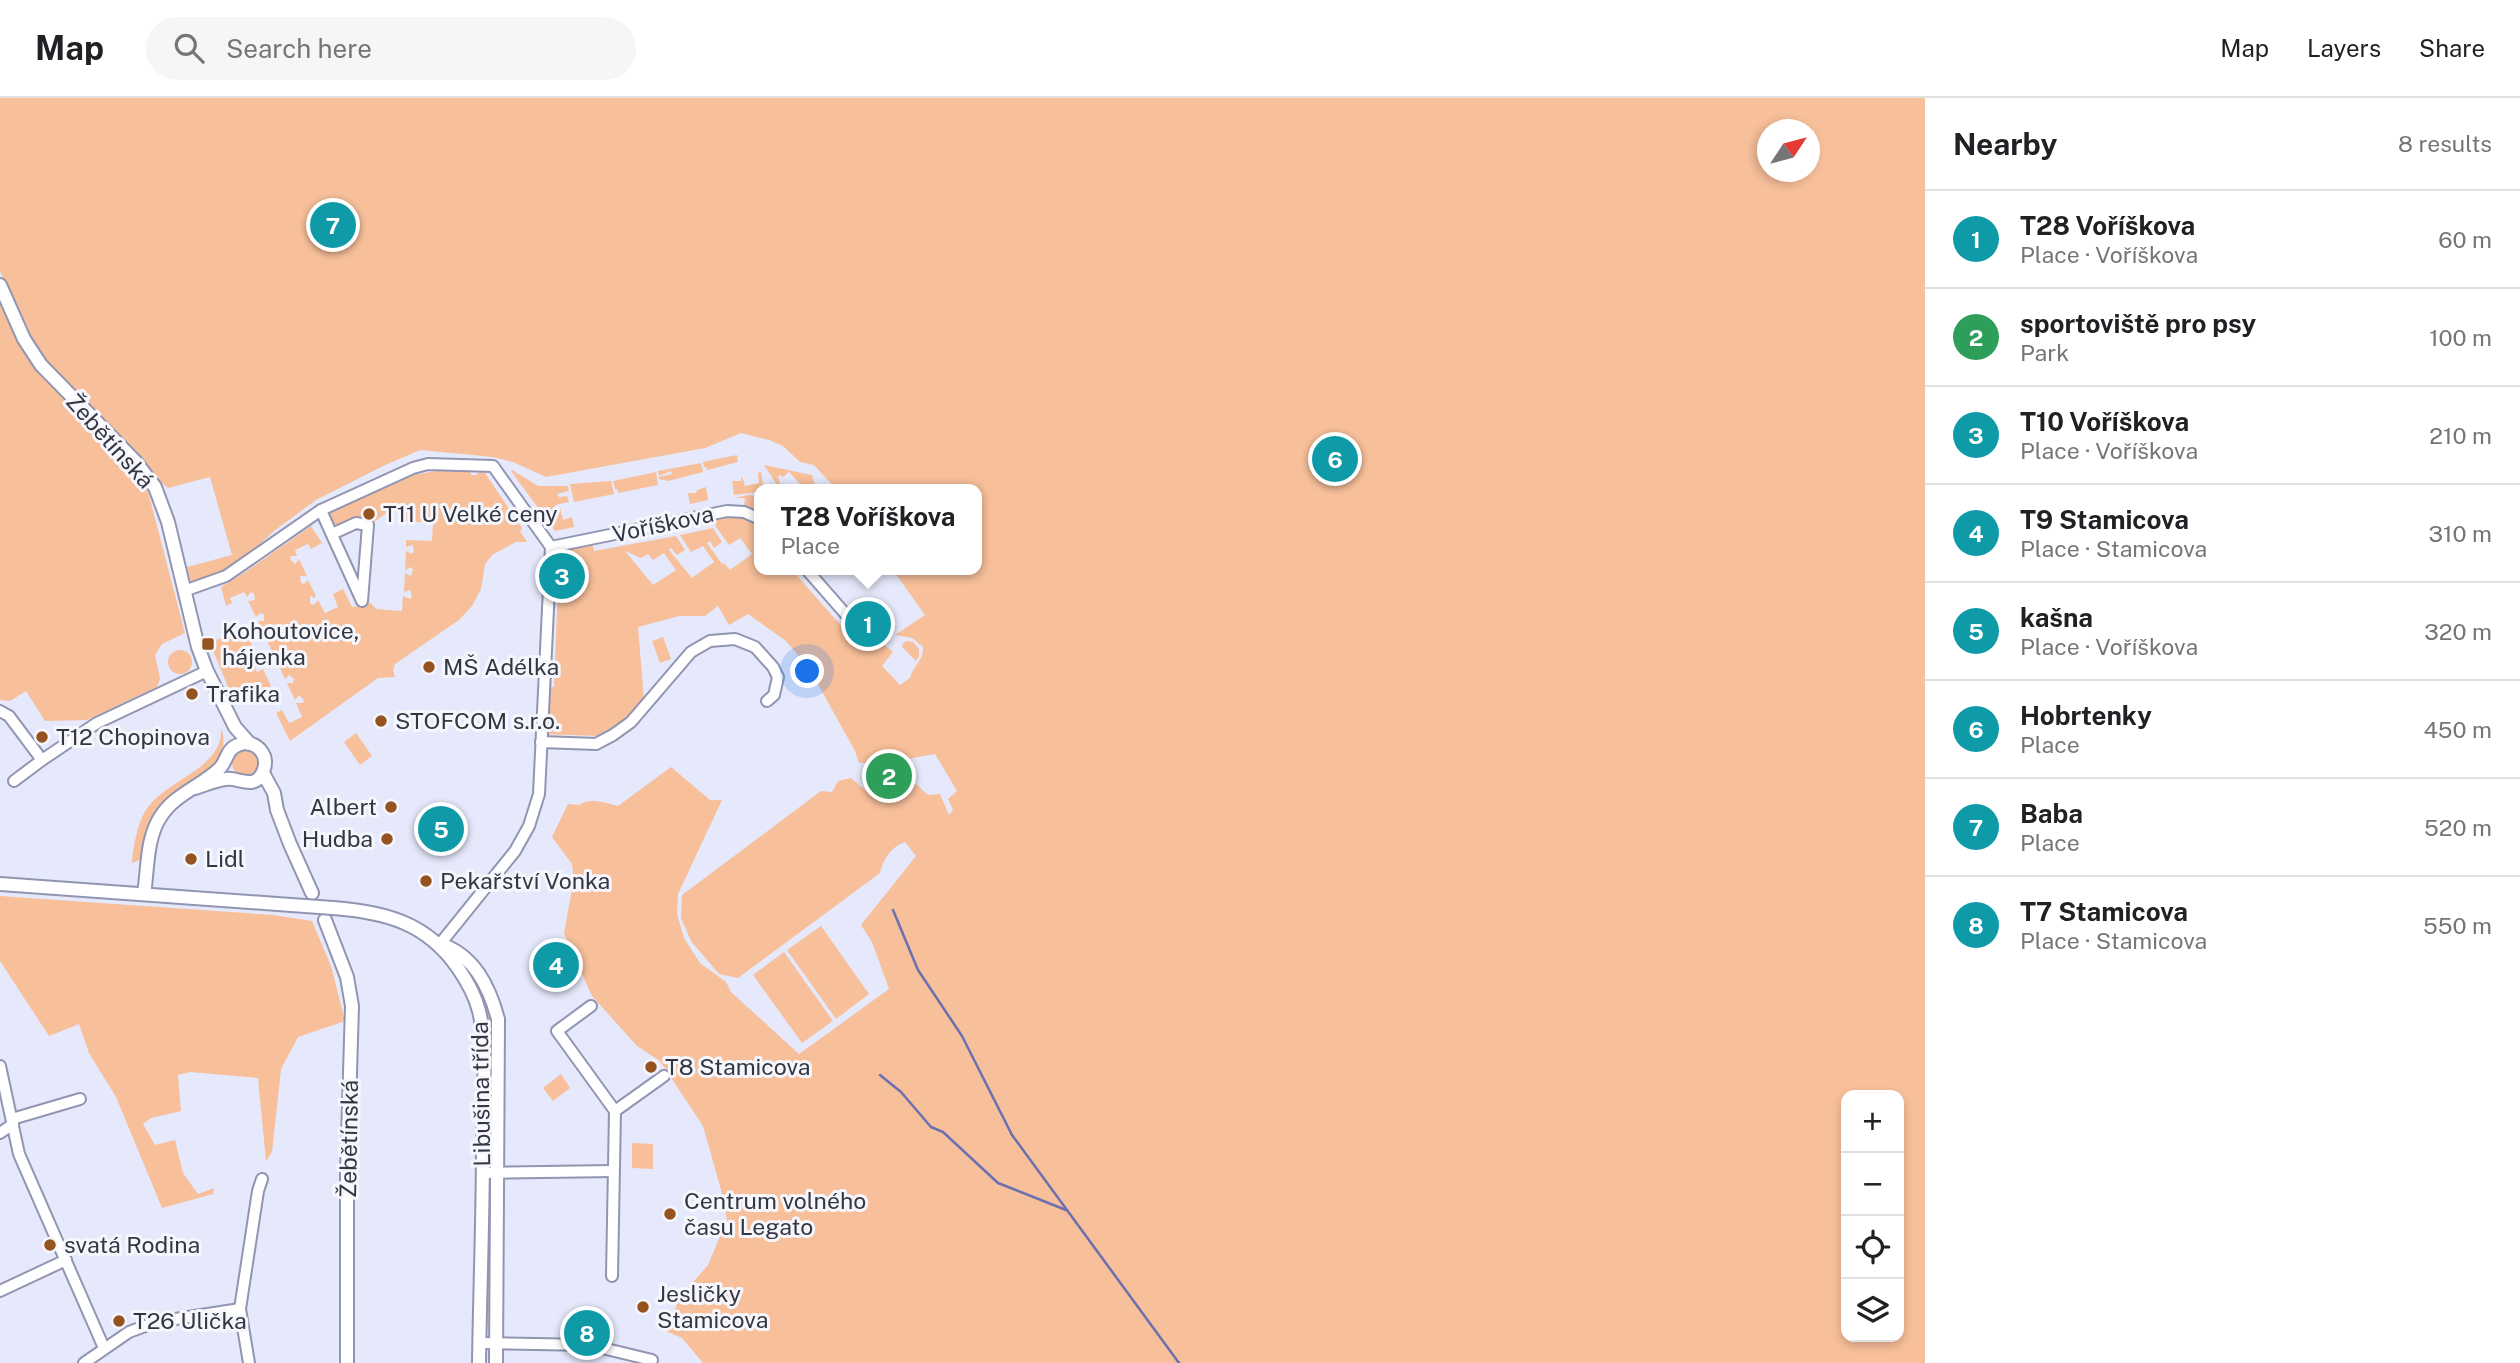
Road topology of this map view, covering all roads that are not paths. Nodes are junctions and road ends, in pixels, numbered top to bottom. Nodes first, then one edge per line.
1 (0, 285) edge
2 (321, 510) junction
3 (754, 516) edge
4 (332, 534) junction
5 (551, 547) junction
6 (811, 575) edge
7 (184, 590) junction
8 (863, 635) dead end
9 (207, 671) junction
10 (767, 701) dead end
11 (0, 711) edge
12 (235, 727) junction
13 (541, 742) junction
14 (250, 744) junction
15 (233, 747) junction
16 (42, 760) junction
17 (225, 760) junction
18 (263, 773) junction
19 (233, 779) junction
20 (14, 781) dead end
21 (249, 783) junction
22 (195, 788) junction
23 (277, 810) junction
24 (0, 884) edge
25 (312, 893) dead end
26 (144, 894) junction
27 (325, 920) dead end
28 (440, 944) junction
29 (591, 1006) dead end
30 (0, 1066) edge
31 (664, 1076) dead end
32 (80, 1099) dead end
33 (615, 1111) junction
34 (13, 1121) junction
35 (0, 1133) edge
36 (613, 1171) junction
37 (483, 1173) junction
38 (498, 1173) junction
39 (262, 1179) dead end
40 (65, 1260) junction
41 (612, 1276) dead end
42 (0, 1291) edge
43 (240, 1309) junction
44 (479, 1343) junction
45 (496, 1343) junction
46 (104, 1348) junction
47 (652, 1360) dead end
48 (83, 1363) edge
49 (249, 1363) edge
50 (347, 1363) edge
51 (479, 1363) edge
52 (496, 1363) edge

1 - 7 street, Žebětínská
2 - 4 street
2 - 5 street
2 - 7 street
3 - 5 street, Voříškova
4 - 4 street
5 - 13 street
6 - 8 street
7 - 9 street, Žebětínská
9 - 12 street, Žebětínská
9 - 16 street
10 - 13 street
11 - 16 street
12 - 14 street, Žebětínská
12 - 15 street
13 - 28 street
14 - 15 street
14 - 18 street
15 - 17 street
16 - 20 street
17 - 19 street
17 - 22 street
18 - 21 street
18 - 23 street
19 - 21 street
19 - 22 street
21 - 23 street
22 - 26 street
23 - 25 street
24 - 26 street
26 - 28 street, bridge
27 - 50 street, Žebětínská
28 - 37 street, Libušina třída
28 - 38 street, Libušina třída
29 - 33 street
30 - 34 street
31 - 33 street
32 - 34 street
33 - 36 street
34 - 35 street
34 - 40 street
36 - 38 street
36 - 41 street
37 - 38 street
37 - 44 street, Libušina třída
38 - 45 street, Libušina třída
39 - 43 street
40 - 42 street
40 - 46 street
43 - 46 street
43 - 49 street
44 - 45 street
44 - 51 street, Libušina třída
45 - 47 street
45 - 52 street, Libušina třída
46 - 48 street

